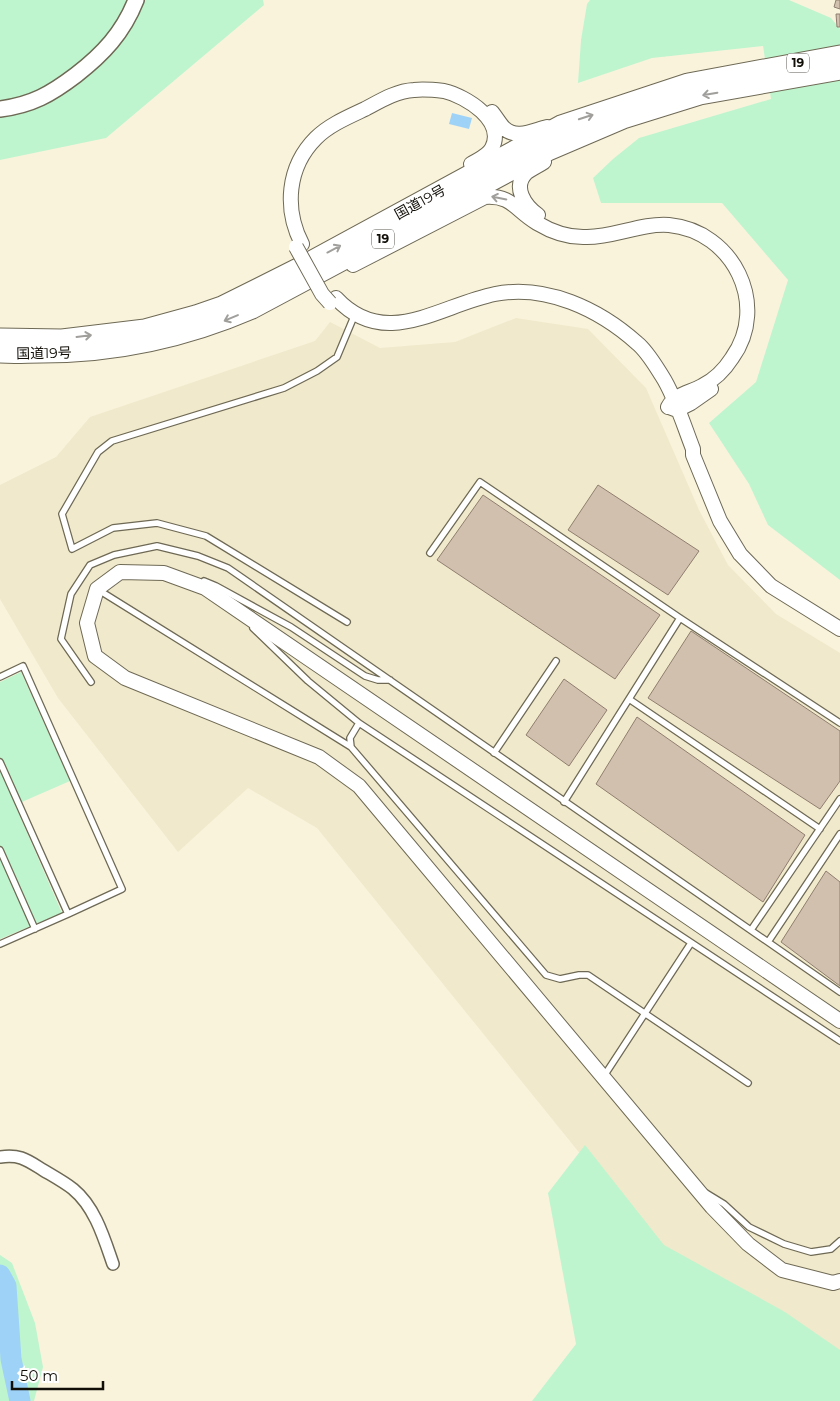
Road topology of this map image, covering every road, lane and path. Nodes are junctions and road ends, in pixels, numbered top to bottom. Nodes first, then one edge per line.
1 (136, 0) edge
2 (840, 55) edge
3 (840, 70) edge
4 (756, 78) junction
5 (0, 110) edge
6 (623, 119) junction
7 (561, 125) junction
8 (369, 230) junction
9 (299, 245) junction
10 (252, 309) junction
11 (354, 317) junction
12 (0, 338) edge
13 (0, 352) edge
14 (673, 405) junction
15 (430, 553) dead end
16 (164, 573) junction
17 (97, 589) junction
18 (230, 606) junction
19 (680, 618) junction
20 (347, 622) dead end
21 (840, 629) edge
22 (556, 661) dead end
23 (0, 677) edge
24 (390, 680) junction
25 (91, 682) dead end
26 (629, 698) junction
27 (359, 723) junction
28 (840, 723) edge
29 (351, 747) junction
30 (494, 753) junction
31 (0, 762) edge
32 (840, 799) edge
33 (564, 802) junction
34 (820, 829) junction
35 (840, 834) edge
36 (0, 850) edge
37 (68, 914) junction
38 (35, 928) junction
39 (751, 930) junction
40 (768, 942) junction
41 (691, 943) junction
42 (0, 944) edge
43 (840, 992) edge
44 (645, 1014) junction
45 (840, 1021) edge
46 (840, 1042) edge
47 (603, 1078) junction
48 (748, 1083) dead end
49 (0, 1157) edge
50 (694, 1185) junction
51 (840, 1240) edge
52 (113, 1264) dead end
53 (840, 1281) edge

1 - 5 main road
2 - 4 highway, 国道19号 / 19
3 - 4 highway, 国道19号 / 19
4 -> 6 highway, 国道19号 / 19
7 -> 4 highway, 国道19号 / 19
6 - 10 highway, 国道19号 / 19
6 - 14 street
7 - 8 highway, 国道19号 / 19
7 - 9 street
8 - 9 street
12 -> 8 highway, 国道19号 / 19
9 - 11 street
10 -> 13 highway, 国道19号 / 19
14 -> 10 street
11 - 14 street
11 - 20 lane
14 - 21 street
15 - 19 lane
16 - 17 street
16 - 18 street
16 - 24 lane
17 - 29 lane
17 - 47 street
18 - 27 lane
18 - 45 street
19 - 26 lane
19 - 28 lane
22 - 30 lane
23 - 37 lane
24 - 25 lane
24 - 30 lane
26 - 33 lane
26 - 34 lane
27 - 29 lane
27 - 41 lane
29 - 44 lane
30 - 33 lane
31 - 37 lane
32 - 34 lane
33 - 39 lane
34 - 39 lane
35 - 40 lane
36 - 38 lane
37 - 38 lane
38 - 42 lane
39 - 40 lane
40 - 43 lane
41 - 44 lane
41 - 46 lane
44 - 47 lane
44 - 48 lane
47 - 50 street
49 - 52 street
50 - 51 lane
50 - 53 street

